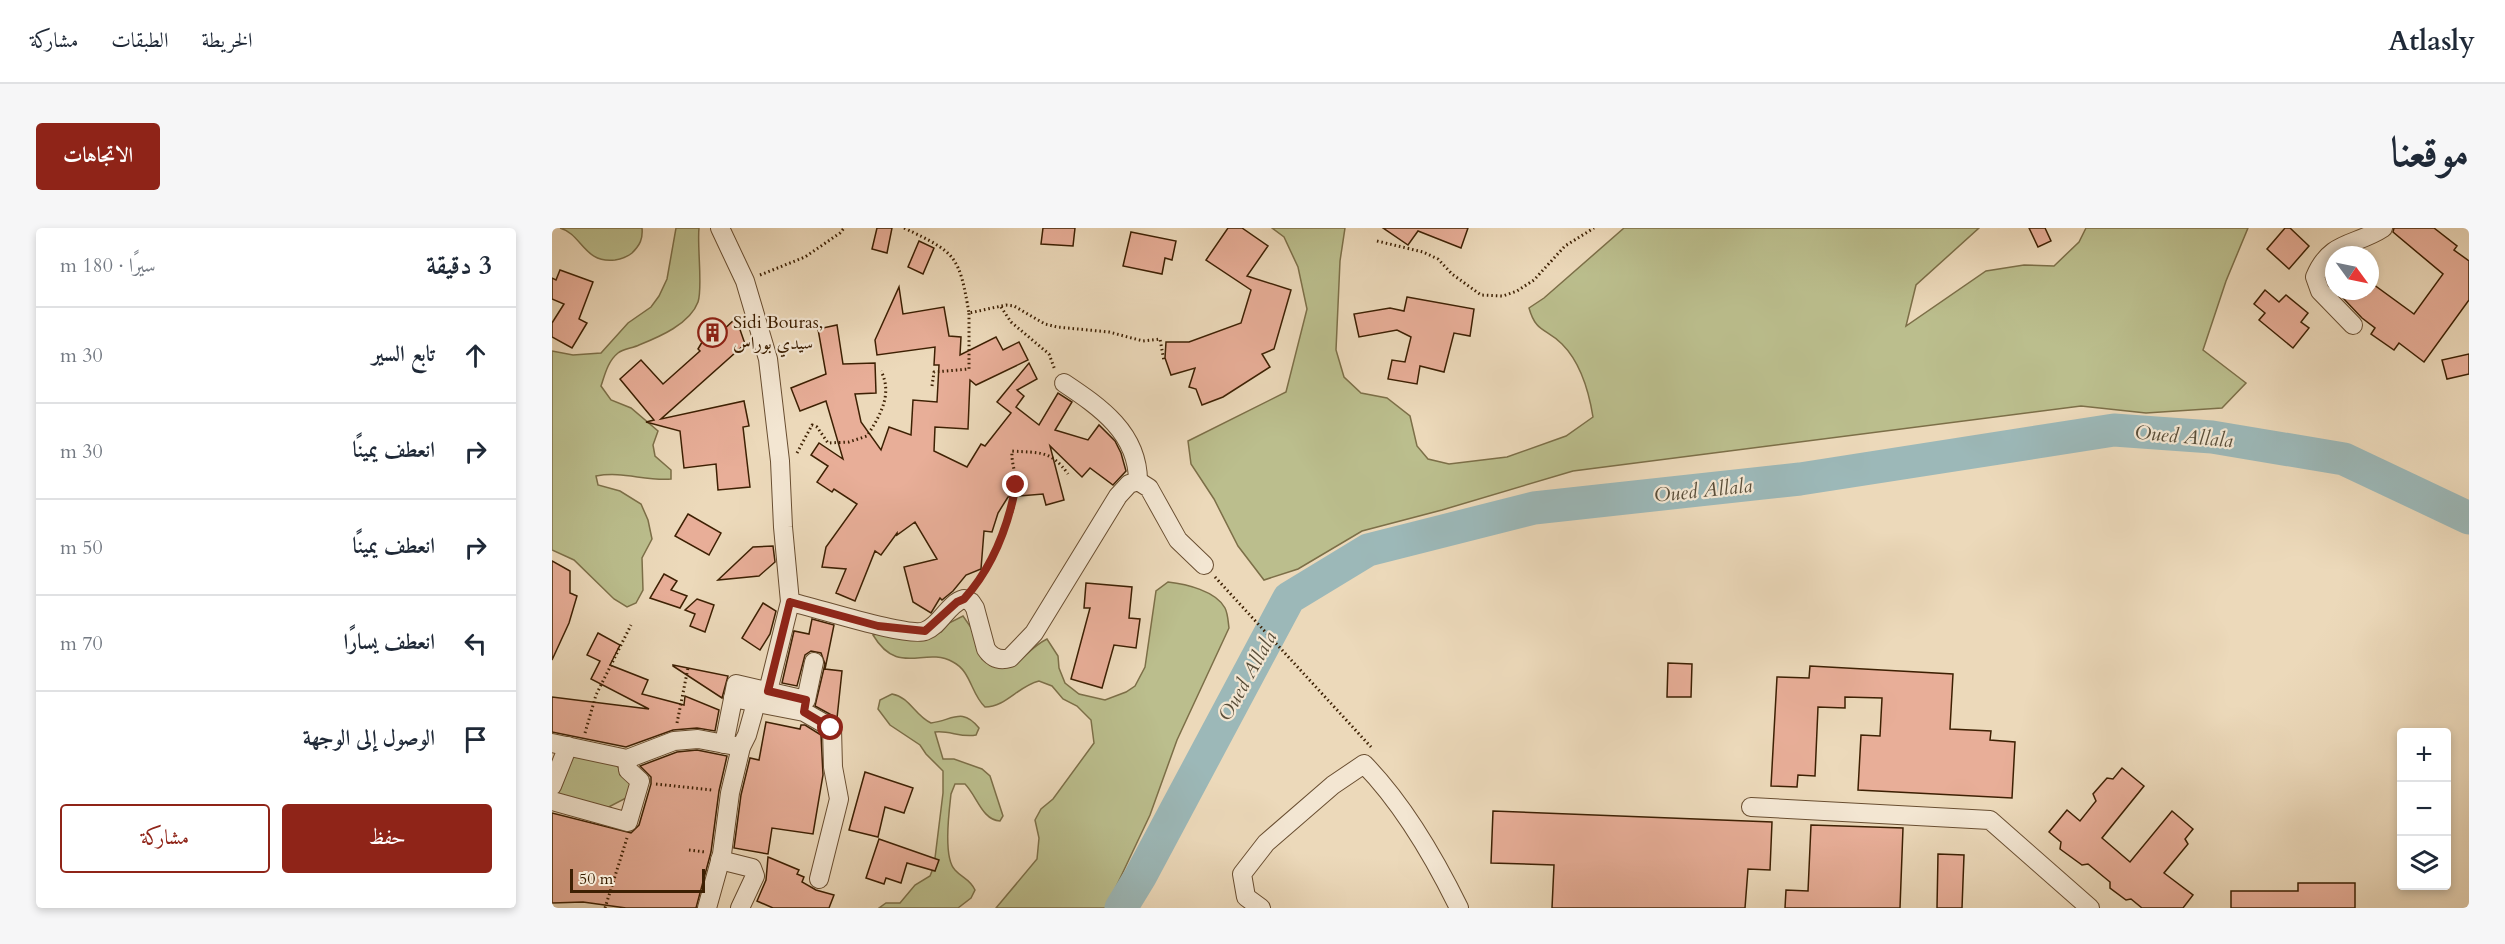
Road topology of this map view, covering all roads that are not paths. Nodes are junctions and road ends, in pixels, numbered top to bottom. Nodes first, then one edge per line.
1 (720, 228) edge
2 (2382, 228) edge
3 (2353, 325) dead end
4 (1064, 383) road end
5 (1138, 481) junction
6 (1204, 565) road end
7 (790, 602) junction
8 (814, 662) dead end
9 (762, 697) junction
10 (805, 706) junction
11 (567, 746) edge
12 (732, 746) junction
13 (627, 759) junction
14 (552, 786) edge
15 (552, 801) edge
16 (1751, 807) dead end
17 (720, 860) junction
18 (819, 879) dead end
19 (708, 903) edge
20 (735, 908) edge
21 (740, 908) edge
22 (1261, 908) edge
23 (1459, 908) edge
24 (2090, 908) edge

1 - 7 street
2 - 3 street
4 - 5 street
5 - 6 street
5 - 7 street
7 - 9 street
8 - 10 street
9 - 10 street
9 - 12 street
9 - 12 street
10 - 18 street
11 - 13 street
11 - 14 street
12 - 13 street
12 - 17 street
13 - 15 street
16 - 24 street
17 - 19 street
17 - 21 street
19 - 20 street
22 - 23 street

